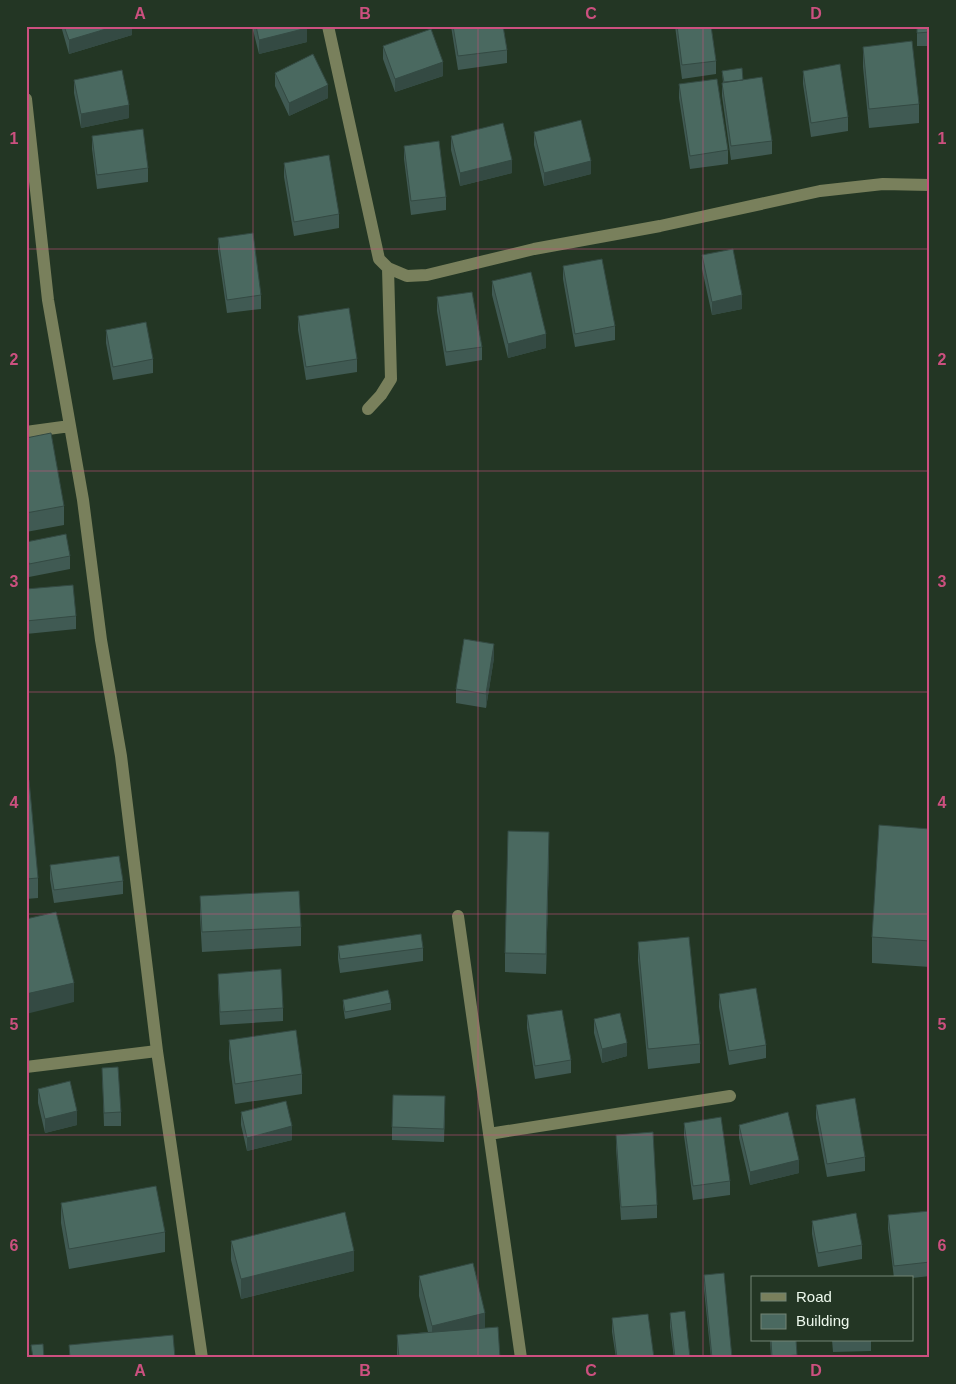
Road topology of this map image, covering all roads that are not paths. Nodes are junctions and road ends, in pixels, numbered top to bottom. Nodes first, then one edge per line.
1 (328, 26) edge
2 (26, 99) edge
3 (930, 185) edge
4 (388, 268) junction
5 (368, 410) dead end
6 (70, 426) junction
7 (26, 432) edge
8 (458, 916) dead end
9 (157, 1051) junction
10 (26, 1067) edge
11 (730, 1096) dead end
12 (489, 1134) junction
13 (202, 1358) edge
14 (521, 1358) edge

1 - 4 street
2 - 6 street
3 - 4 street
4 - 5 street
6 - 7 street
6 - 9 street
8 - 12 street
9 - 10 street
9 - 13 street
11 - 12 street
12 - 14 street

